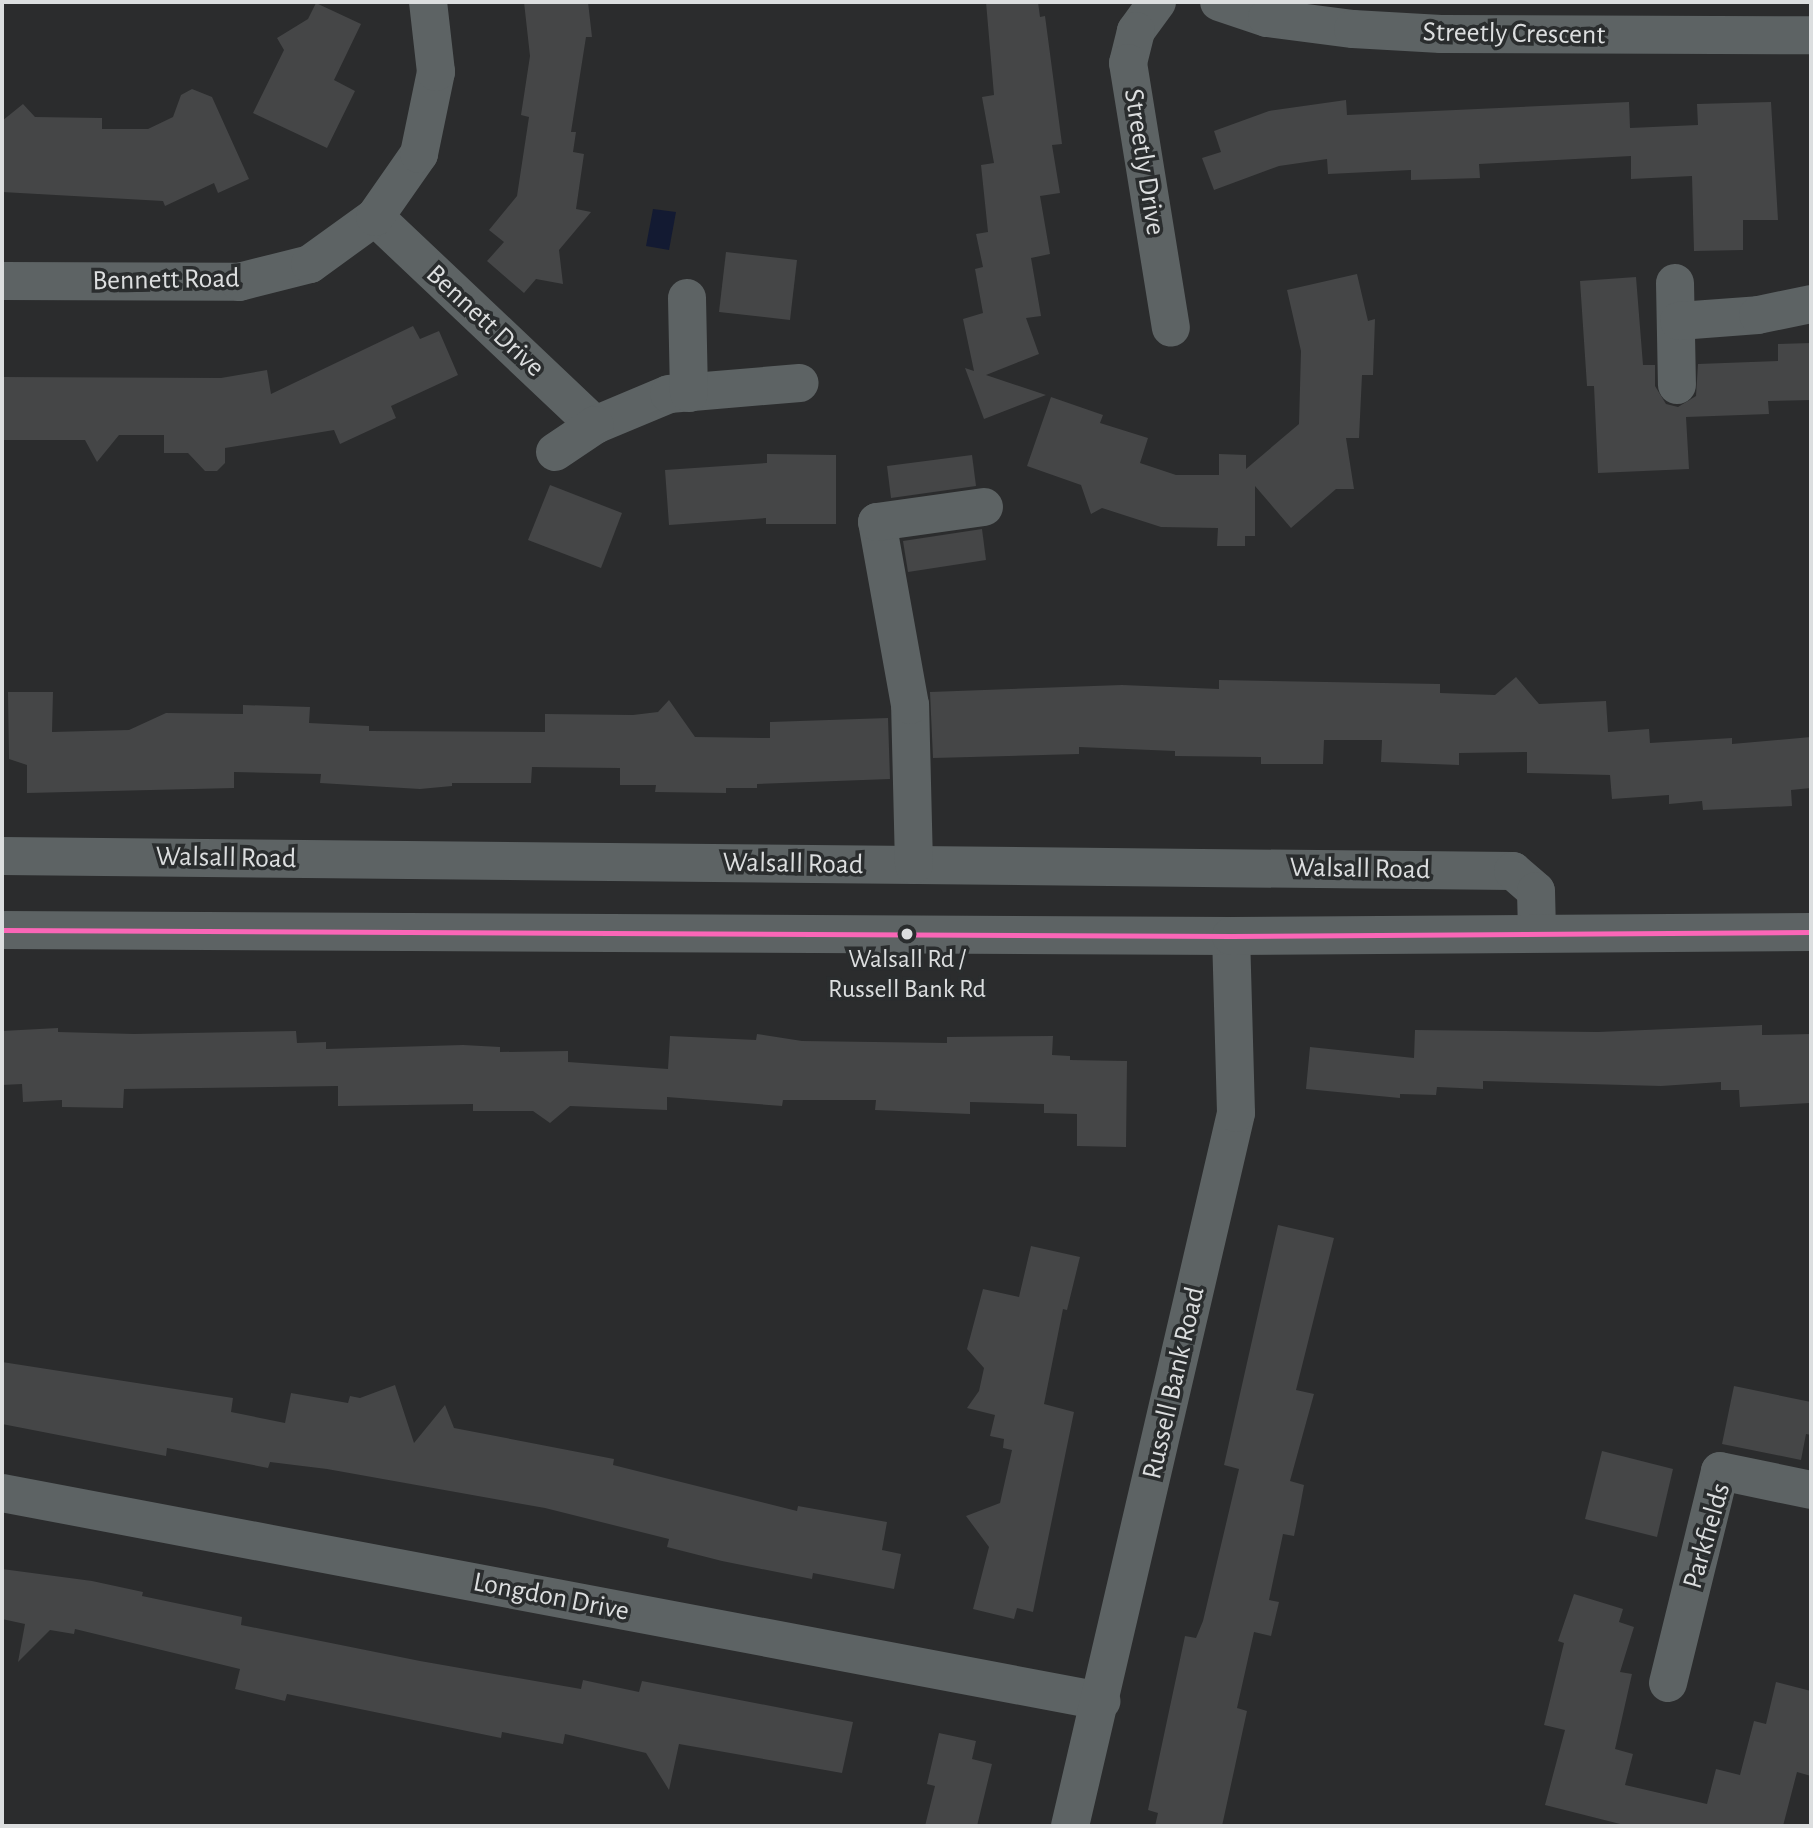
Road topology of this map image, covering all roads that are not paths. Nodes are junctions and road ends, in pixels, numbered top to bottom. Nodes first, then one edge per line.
1 (428, 2) edge
2 (1157, 2) edge
3 (1219, 2) edge
4 (1811, 35) edge
5 (375, 217) junction
6 (2, 281) edge
7 (1675, 283) dead end
8 (687, 298) dead end
9 (1811, 304) edge
10 (1679, 321) junction
11 (1171, 328) dead end
12 (800, 383) dead end
13 (1677, 385) dead end
14 (689, 393) junction
15 (595, 425) junction
16 (555, 452) dead end
17 (984, 507) dead end
18 (2, 856) edge
19 (914, 865) junction
20 (2, 930) edge
21 (1537, 932) junction
22 (1811, 932) edge
23 (1231, 936) junction
24 (1811, 1490) edge
25 (2, 1493) edge
26 (1668, 1684) dead end
27 (1101, 1701) junction
28 (1070, 1826) edge

1 - 5 street, Bennett Road
2 - 11 street, Streetly Drive
3 - 4 street, Streetly Crescent
5 - 6 street, Bennett Road
5 - 15 street, Bennett Drive
7 - 10 street
8 - 14 street
9 - 10 street
10 - 13 street
12 - 14 street
14 - 15 street
15 - 16 street
17 - 19 street
18 - 19 street, Walsall Road
19 - 21 street, Walsall Road
20 - 23 street
21 - 22 street
21 - 23 street
23 - 27 street, Russell Bank Road
24 - 26 street, Parkfields
25 - 27 street, Longdon Drive
27 - 28 street, Russell Bank Road

